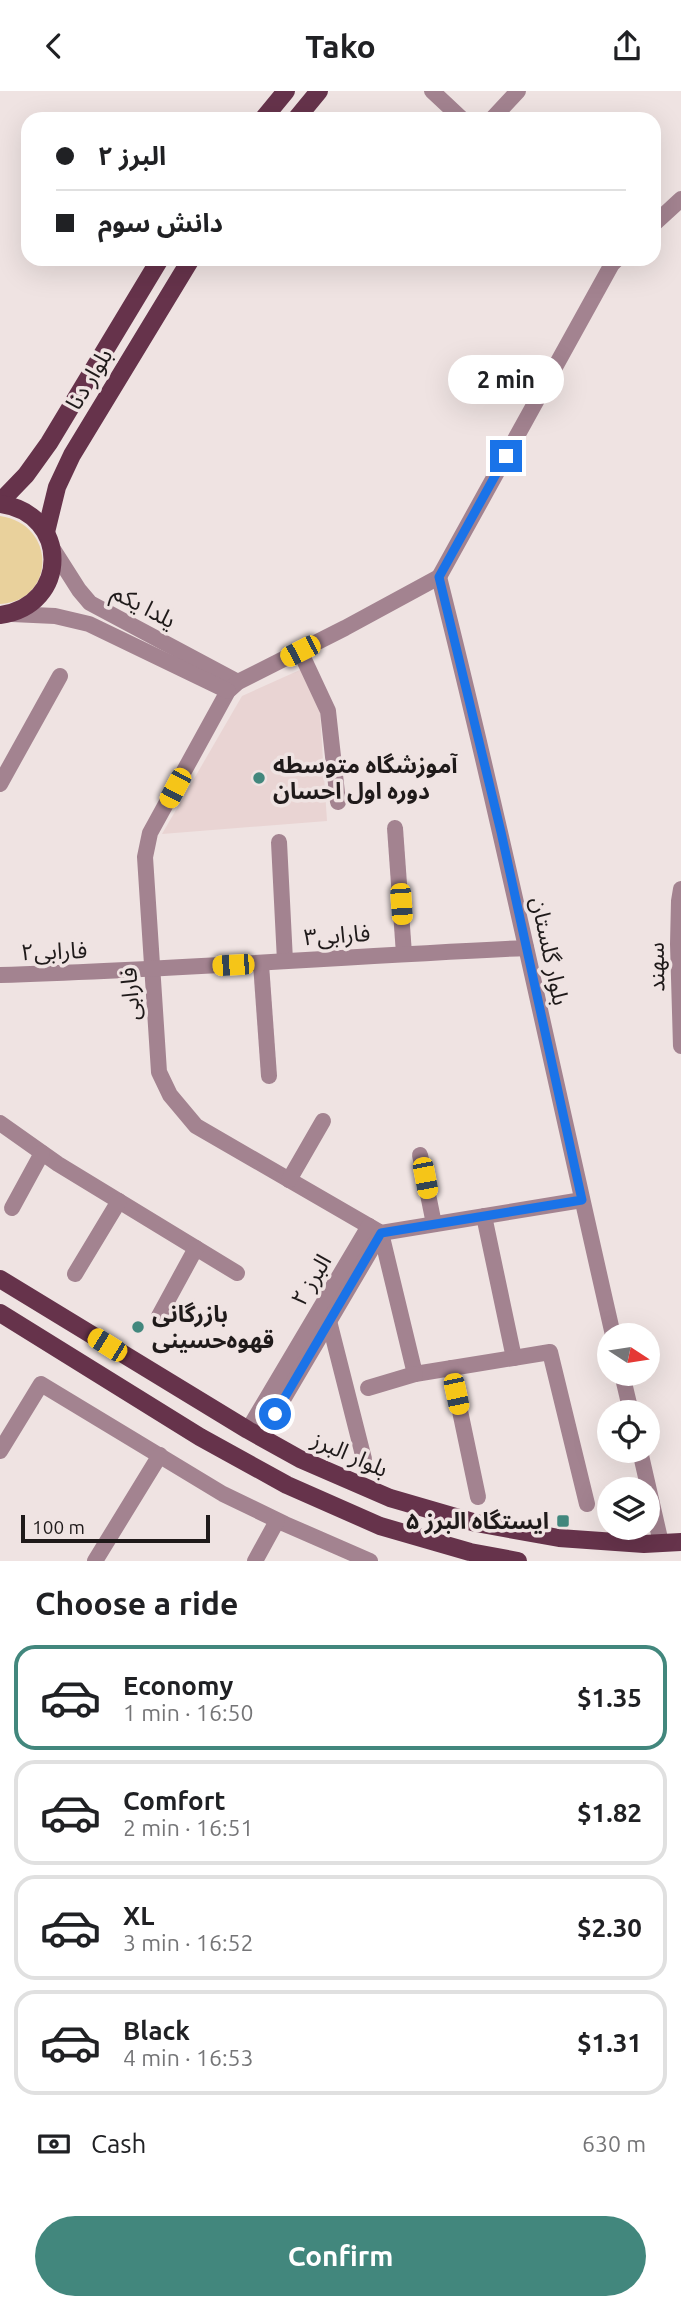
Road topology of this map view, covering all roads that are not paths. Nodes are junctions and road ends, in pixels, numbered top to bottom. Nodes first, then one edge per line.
1 (286, 91) edge
2 (319, 91) edge
3 (432, 91) edge
4 (518, 91) edge
5 (269, 112) edge
6 (302, 112) edge
7 (454, 112) edge
8 (498, 112) edge
9 (681, 199) edge
10 (661, 218) edge
11 (156, 266) edge
12 (187, 266) edge
13 (609, 266) edge
14 (0, 503) edge
15 (49, 539) junction
16 (439, 577) junction
17 (6, 615) edge
18 (300, 651) junction
19 (61, 676) dead end
20 (233, 687) junction
21 (0, 784) edge
22 (338, 802) dead end
23 (395, 828) dead end
24 (279, 842) dead end
25 (681, 888) edge
26 (526, 948) junction
27 (404, 954) junction
28 (285, 961) junction
29 (261, 964) junction
30 (151, 970) junction
31 (0, 975) edge
32 (681, 1046) edge
33 (269, 1076) dead end
34 (323, 1121) dead end
35 (0, 1123) edge
36 (42, 1153) junction
37 (420, 1155) dead end
38 (289, 1179) junction
39 (582, 1200) junction
40 (118, 1201) junction
41 (12, 1208) dead end
42 (484, 1216) junction
43 (434, 1224) junction
44 (375, 1229) junction
45 (196, 1248) junction
46 (237, 1273) dead end
47 (75, 1274) dead end
48 (0, 1279) edge
49 (0, 1313) edge
50 (159, 1315) dead end
51 (329, 1321) junction
52 (610, 1323) edge
53 (514, 1358) junction
54 (451, 1368) junction
55 (415, 1374) junction
56 (368, 1388) dead end
57 (255, 1434) junction
58 (0, 1451) edge
59 (160, 1455) junction
60 (364, 1459) dead end
61 (643, 1463) edge
62 (478, 1497) dead end
63 (587, 1504) dead end
64 (277, 1521) junction
65 (681, 1542) edge
66 (662, 1543) junction
67 (95, 1561) edge
68 (255, 1561) edge
69 (370, 1561) edge
70 (518, 1561) edge

1 - 5 main road
2 - 6 main road
3 - 7 street
4 - 8 street
9 - 10 street
11 - 14 main road, بلوار دنا
12 - 15 main road, بلوار دنا
13 - 16 street
14 - 15 main road
15 - 17 main road, بلوار دنا
15 - 20 street, یلدا یکم
16 - 18 street
16 - 26 street, بلوار گلستان
17 - 20 street, یلدا یکم
18 - 20 street
18 - 22 street
19 - 21 street
20 - 30 street, فارابی
23 - 27 street
24 - 28 street
25 - 32 street, سهند
26 - 27 street, فارابی۳
26 - 39 street, بلوار گلستان
27 - 28 street, فارابی۳
28 - 29 street, فارابی۳
29 - 30 street, فارابی۳
29 - 33 street
30 - 31 street, فارابی۲
30 - 38 street, فارابی
34 - 38 street
35 - 36 street
36 - 40 street
36 - 41 street
37 - 43 street
38 - 44 street, فارابی
39 - 42 street
39 - 52 street, بلوار گلستان
40 - 45 street
40 - 47 street
42 - 43 street
42 - 53 street
43 - 44 street
44 - 51 street, البرز ۲
44 - 55 street
44 - 57 street, البرز ۲
45 - 46 street
45 - 50 street
48 - 57 main road, بلوار البرز
49 - 70 main road
51 - 57 street, البرز ۲
51 - 60 street
53 - 54 street
53 - 63 street
54 - 55 street
54 - 62 street
55 - 56 street
57 - 66 main road, بلوار البرز
58 - 59 street
59 - 64 street
59 - 67 street
61 - 66 street
64 - 68 street
64 - 69 street
65 - 66 main road, بلوار البرز

